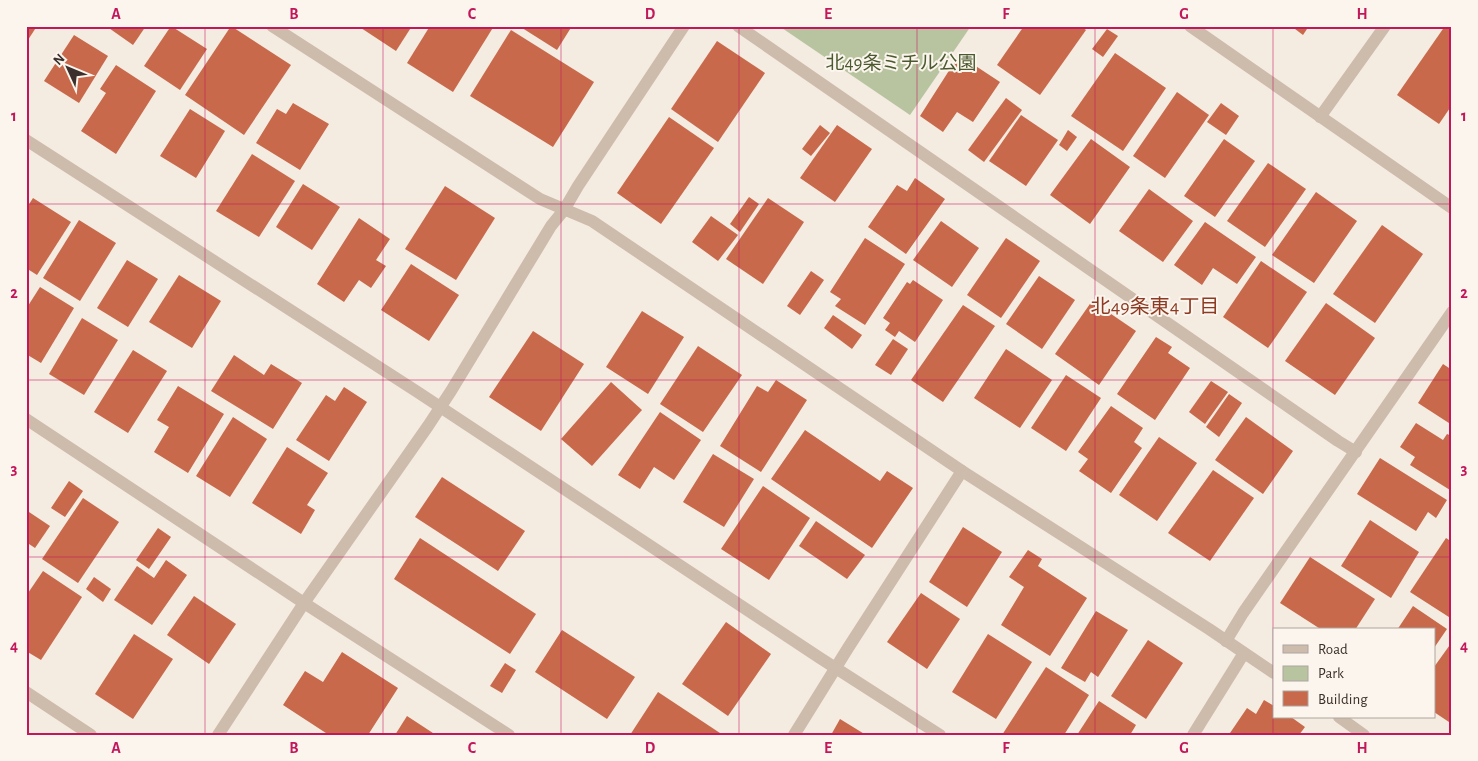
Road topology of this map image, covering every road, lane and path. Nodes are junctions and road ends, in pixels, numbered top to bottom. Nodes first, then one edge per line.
1 (272, 26) edge
2 (684, 26) edge
3 (738, 26) edge
4 (1190, 26) edge
5 (1385, 26) edge
6 (1320, 117) junction
7 (26, 140) edge
8 (1452, 208) edge
9 (564, 210) junction
10 (1452, 312) edge
11 (440, 407) junction
12 (26, 419) edge
13 (1356, 452) junction
14 (962, 471) junction
15 (304, 603) junction
16 (1226, 642) junction
17 (1244, 653) junction
18 (835, 668) junction
19 (1273, 672) edge
20 (26, 692) edge
21 (1339, 718) edge
22 (91, 735) edge
23 (218, 735) edge
24 (509, 735) edge
25 (794, 735) edge
26 (940, 735) edge
27 (1193, 735) edge
28 (1364, 735) edge

1 - 9 street
2 - 9 street
3 - 13 street
4 - 6 street
5 - 6 street
6 - 8 street
7 - 11 street
9 - 11 street
9 - 14 street
10 - 13 street
11 - 15 street
11 - 18 street
12 - 15 street
13 - 16 street
14 - 16 street
14 - 18 street
15 - 23 street
15 - 24 street
16 - 17 street
17 - 19 street
17 - 27 street
18 - 25 street
18 - 26 street
20 - 22 street
21 - 28 street

